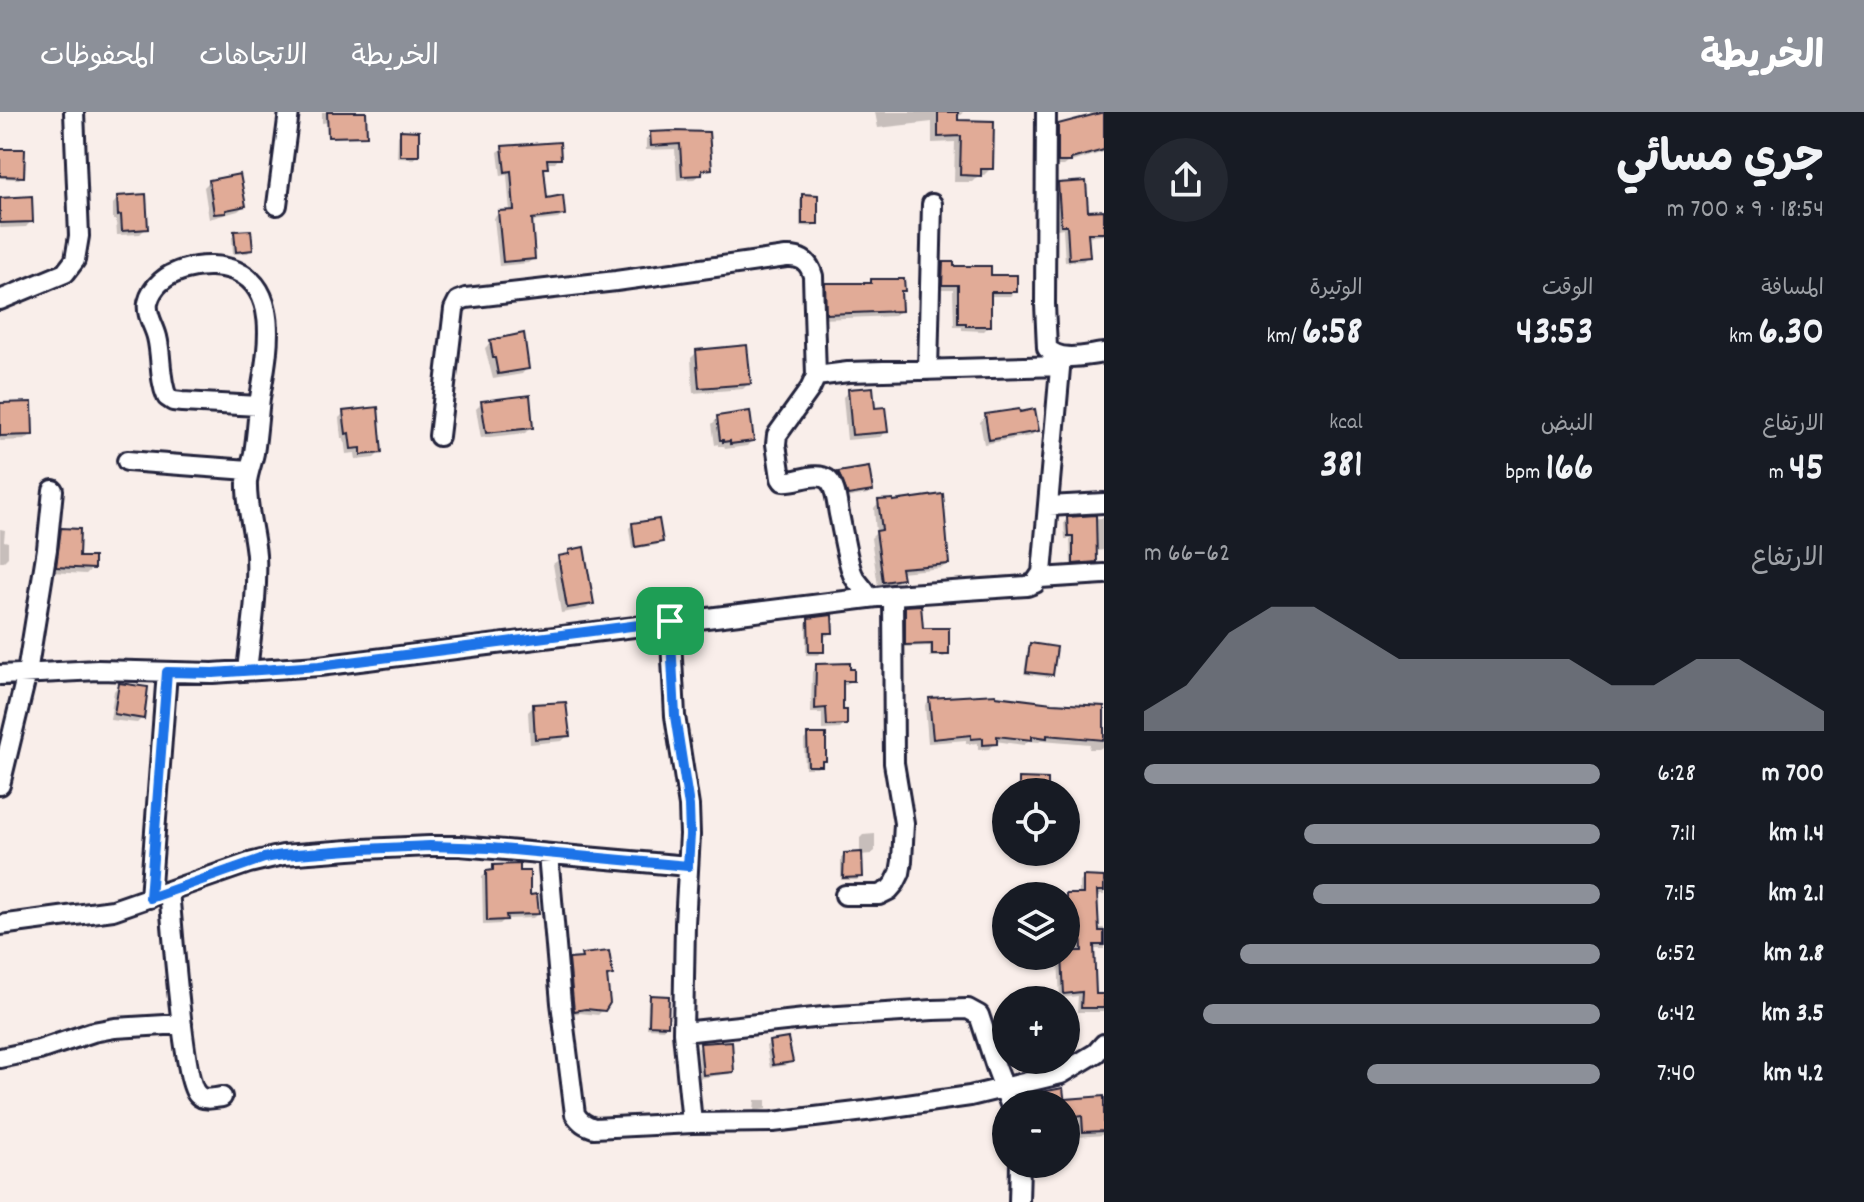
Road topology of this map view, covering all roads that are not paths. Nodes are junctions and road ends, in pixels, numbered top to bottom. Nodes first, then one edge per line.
1 (74, 112) edge
2 (289, 112) edge
3 (1046, 112) edge
4 (932, 204) dead end
5 (277, 205) dead end
6 (0, 300) edge
7 (1104, 353) edge
8 (1061, 362) junction
9 (928, 370) junction
10 (816, 376) junction
11 (259, 406) junction
12 (439, 436) dead end
13 (127, 461) dead end
14 (249, 470) junction
15 (53, 490) dead end
16 (1104, 503) edge
17 (1049, 506) junction
18 (1104, 574) edge
19 (1040, 578) junction
20 (893, 595) junction
21 (869, 598) junction
22 (670, 621) junction
23 (247, 671) junction
24 (167, 672) junction
25 (27, 673) junction
26 (0, 675) edge
27 (0, 785) edge
28 (548, 854) junction
29 (688, 866) junction
30 (169, 891) junction
31 (845, 895) dead end
32 (150, 898) junction
33 (0, 925) edge
34 (182, 1024) junction
35 (683, 1032) junction
36 (1104, 1044) edge
37 (0, 1058) edge
38 (1005, 1090) edge
39 (1020, 1090) edge
40 (992, 1095) edge
41 (222, 1097) dead end
42 (692, 1123) junction
43 (1020, 1178) edge
44 (1019, 1202) edge

1 - 6 street
2 - 5 street
3 - 8 street
4 - 9 street
7 - 8 street
8 - 9 street
8 - 17 street
9 - 10 street
10 - 12 street
10 - 21 street
11 - 11 street
11 - 14 street
13 - 14 street
14 - 23 street
15 - 25 street
16 - 17 street
17 - 19 street
18 - 19 street
19 - 20 street
20 - 21 street
20 - 31 street
21 - 22 street
22 - 23 street
22 - 29 street
23 - 24 street
24 - 25 street
24 - 32 street
25 - 26 street
25 - 27 street
28 - 29 street
28 - 30 street
28 - 42 street
29 - 35 street
30 - 32 street
30 - 34 street
32 - 33 street
34 - 37 street
34 - 41 street
35 - 38 street
35 - 42 street
36 - 39 street
40 - 42 street
43 - 44 street

